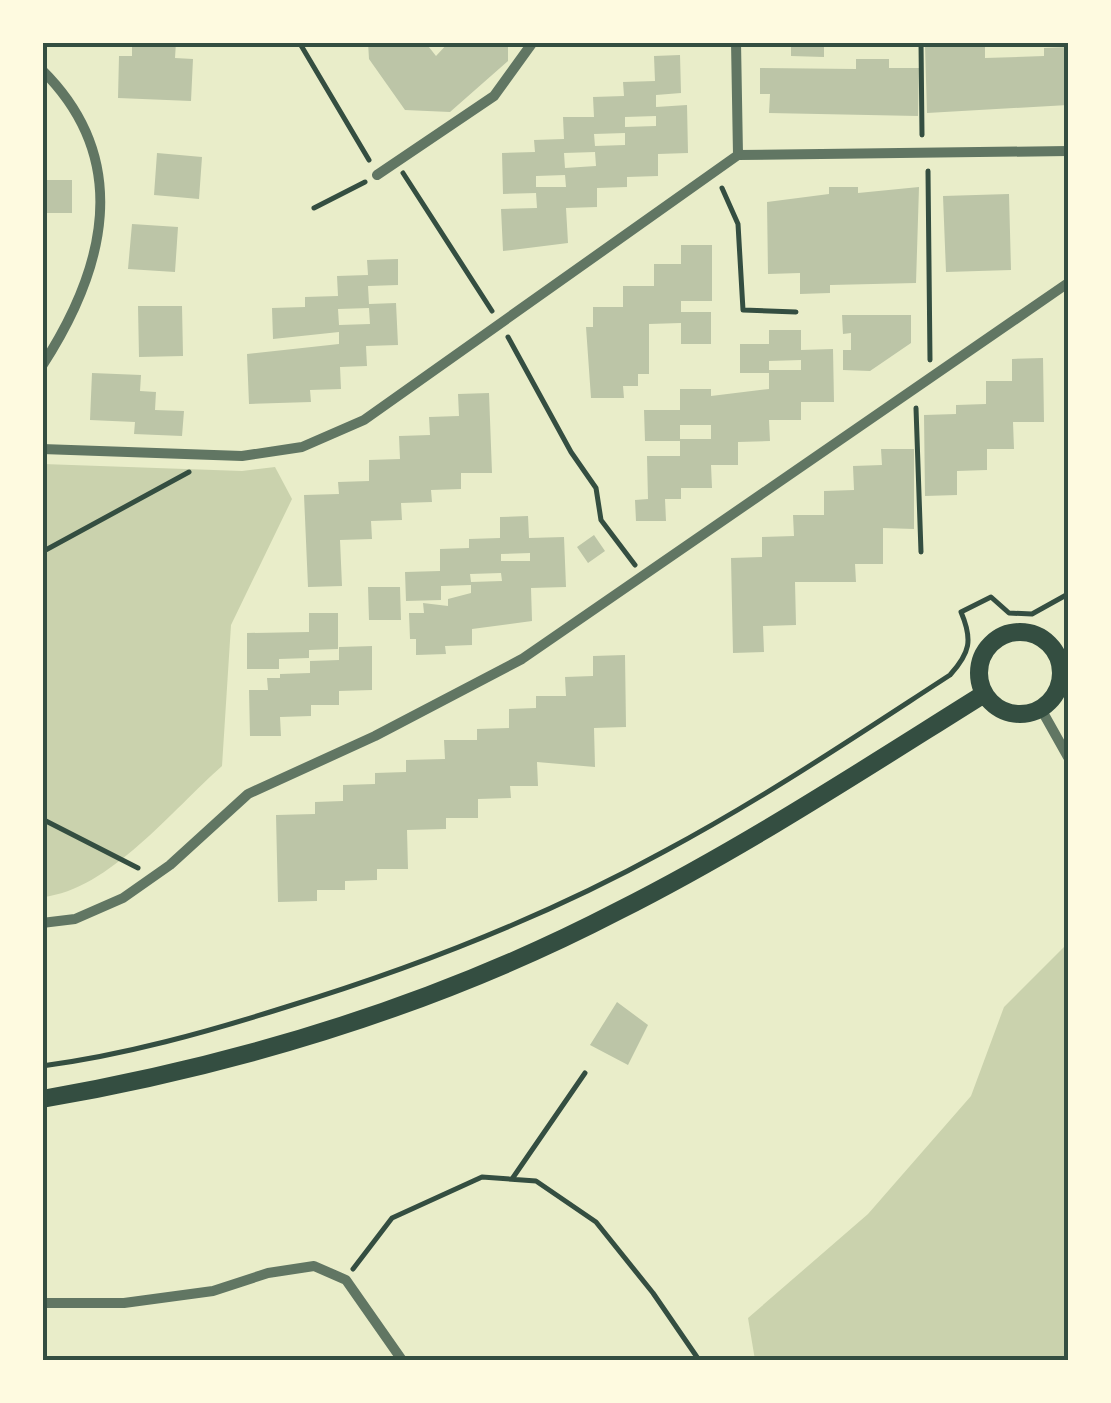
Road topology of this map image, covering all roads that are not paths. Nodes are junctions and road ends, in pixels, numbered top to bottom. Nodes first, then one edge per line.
1 (533, 42) edge
2 (736, 42) edge
3 (42, 70) edge
4 (1068, 151) edge
5 (738, 155) junction
6 (377, 175) road end
7 (1068, 283) edge
8 (42, 366) edge
9 (42, 448) edge
10 (1062, 649) edge
11 (984, 694) junction
12 (1041, 709) junction
13 (1068, 757) edge
14 (42, 923) edge
15 (42, 1099) edge
16 (42, 1303) edge
17 (402, 1360) edge

1 - 6 street
2 - 5 street
3 - 8 street
4 - 5 street
5 - 9 street
7 - 14 street
10 - 11 main road
10 - 12 main road
11 - 12 main road
11 - 15 main road
12 - 13 street
16 - 17 street

